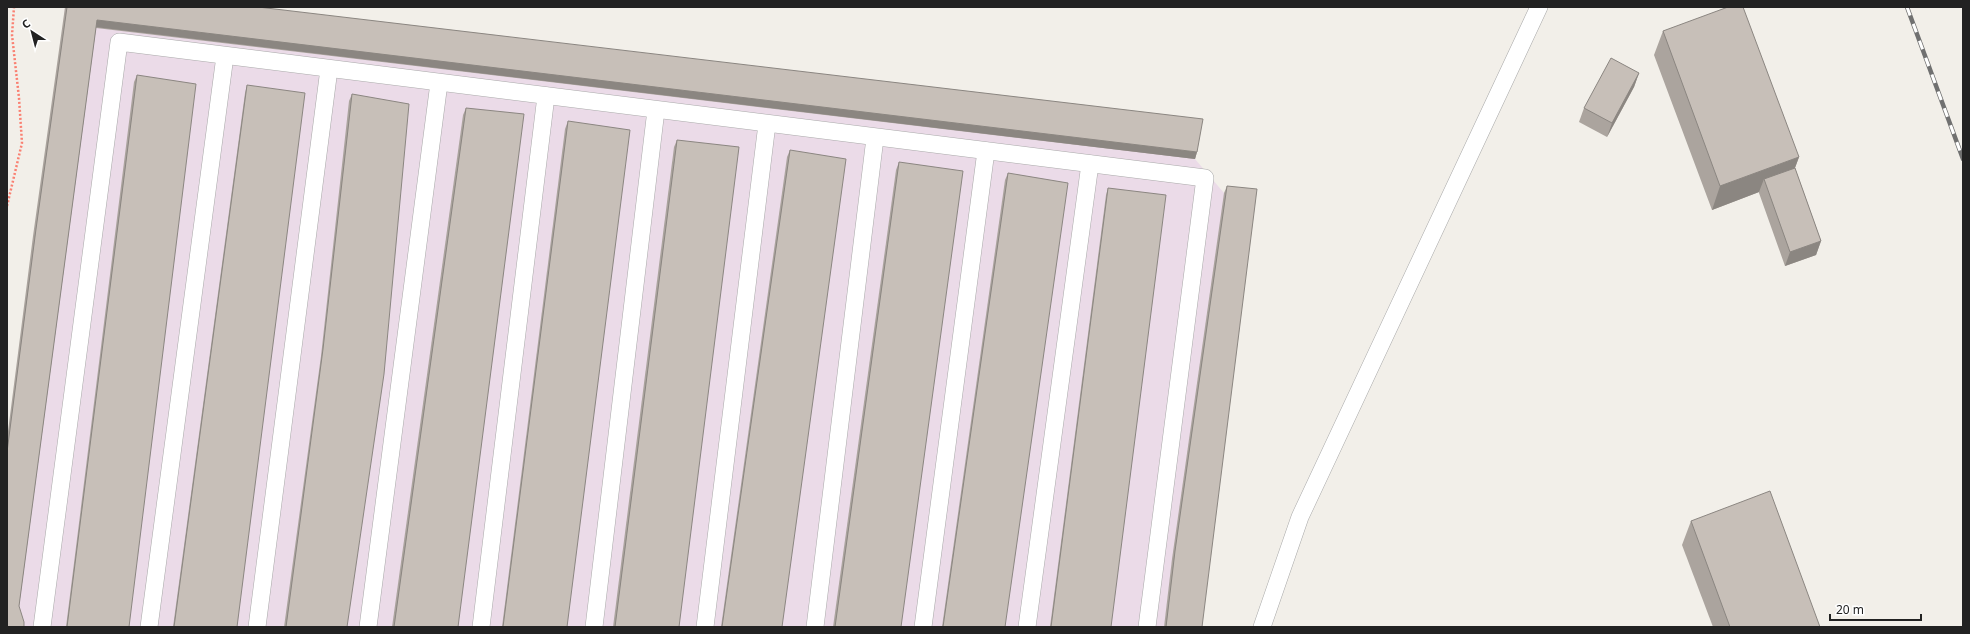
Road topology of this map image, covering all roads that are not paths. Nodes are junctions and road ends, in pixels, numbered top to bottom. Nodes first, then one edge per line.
1 (1539, 7) edge
2 (225, 56) junction
3 (329, 69) junction
4 (439, 82) junction
5 (546, 96) junction
6 (656, 110) junction
7 (767, 124) junction
8 (875, 138) junction
9 (986, 151) junction
10 (1090, 164) junction
11 (42, 627) edge
12 (149, 627) edge
13 (257, 627) edge
14 (368, 627) edge
15 (481, 627) edge
16 (594, 627) edge
17 (705, 627) edge
18 (815, 627) edge
19 (922, 627) edge
20 (1027, 627) edge
21 (1147, 627) edge
22 (1262, 627) edge

1 - 22 lane
2 - 3 lane
2 - 11 lane
2 - 12 lane
3 - 4 lane
3 - 13 lane
4 - 5 lane
4 - 14 lane
5 - 6 lane
5 - 15 lane
6 - 7 lane
6 - 16 lane
7 - 8 lane
7 - 17 lane
8 - 9 lane
8 - 18 lane
9 - 10 lane
9 - 19 lane
10 - 20 lane
10 - 21 lane

